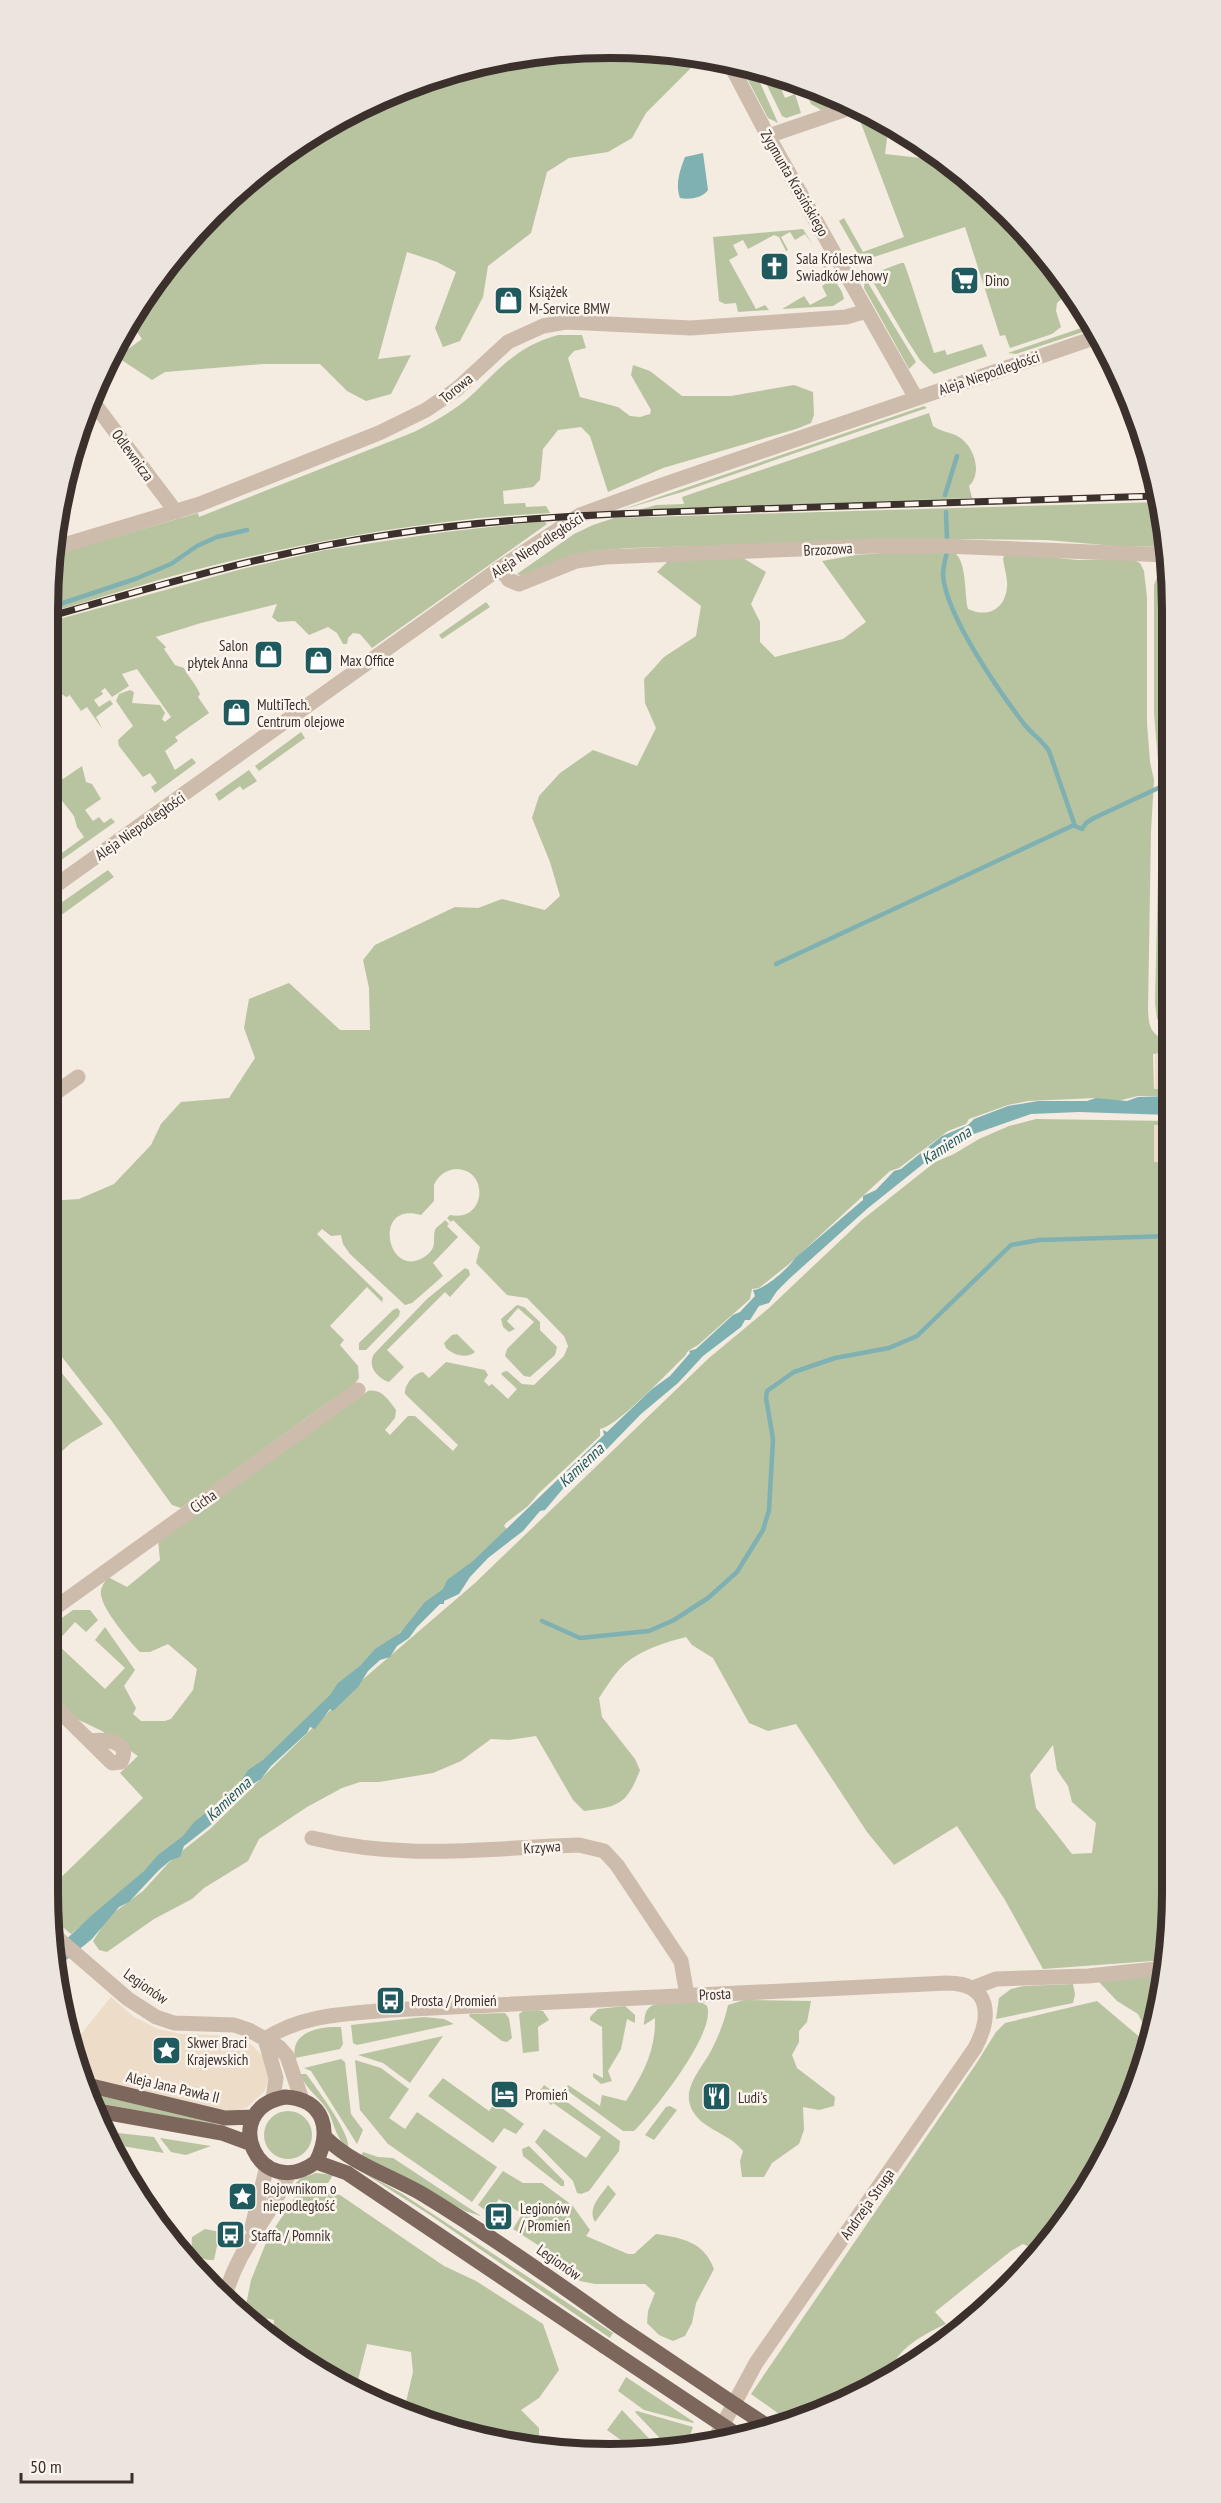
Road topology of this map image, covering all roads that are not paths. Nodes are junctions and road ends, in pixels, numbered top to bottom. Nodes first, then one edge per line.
1 (735, 73) edge
2 (844, 110) edge
3 (768, 135) junction
4 (867, 311) junction
5 (1091, 339) edge
6 (916, 398) junction
7 (98, 408) edge
8 (176, 512) junction
9 (62, 546) edge
10 (1159, 555) edge
11 (500, 568) junction
12 (58, 884) edge
13 (78, 1077) dead end
14 (58, 1091) edge
15 (358, 1390) dead end
16 (58, 1606) edge
17 (58, 1710) edge
18 (90, 1741) dead end
19 (312, 1838) dead end
20 (61, 1941) edge
21 (1157, 1969) edge
22 (973, 1988) junction
23 (687, 1995) junction
24 (265, 2039) junction
25 (94, 2087) edge
26 (273, 2099) junction
27 (302, 2100) junction
28 (104, 2112) edge
29 (254, 2117) junction
30 (326, 2138) junction
31 (249, 2143) junction
32 (316, 2162) junction
33 (267, 2166) junction
34 (289, 2173) junction
35 (248, 2242) junction
36 (227, 2289) edge
37 (763, 2423) edge
38 (731, 2431) edge
39 (717, 2434) edge

1 - 3 street, Zygmunta Krasińskiego
2 - 3 street
3 - 4 street, Zygmunta Krasińskiego
4 - 6 street, Zygmunta Krasińskiego
4 - 8 street, Torowa
5 - 6 street, Aleja Niepodległości
6 - 11 street, Aleja Niepodległości
7 - 8 street, Odlewnicza
8 - 9 street, Torowa
10 - 11 street, Brzozowa
11 - 12 street, Aleja Niepodległości
13 - 14 street
15 - 16 street, Cicha
17 - 18 street
19 - 23 street, Krzywa
20 - 24 street, Legionów
21 - 22 street, Prosta
22 - 23 street, Prosta
22 - 39 street, Andrzeja Struga
23 - 24 street, Prosta
24 - 26 street
24 - 27 street, Legionów
25 - 29 main road, Aleja Jana Pawła II
26 - 27 main road
26 - 29 main road
27 - 30 main road
28 - 31 main road
29 - 31 main road
30 - 32 main road
30 - 37 main road, Legionów, bridge
31 - 33 main road
32 - 34 main road
32 - 38 main road, bridge
33 - 34 main road
33 - 35 street
34 - 35 street
35 - 36 street

